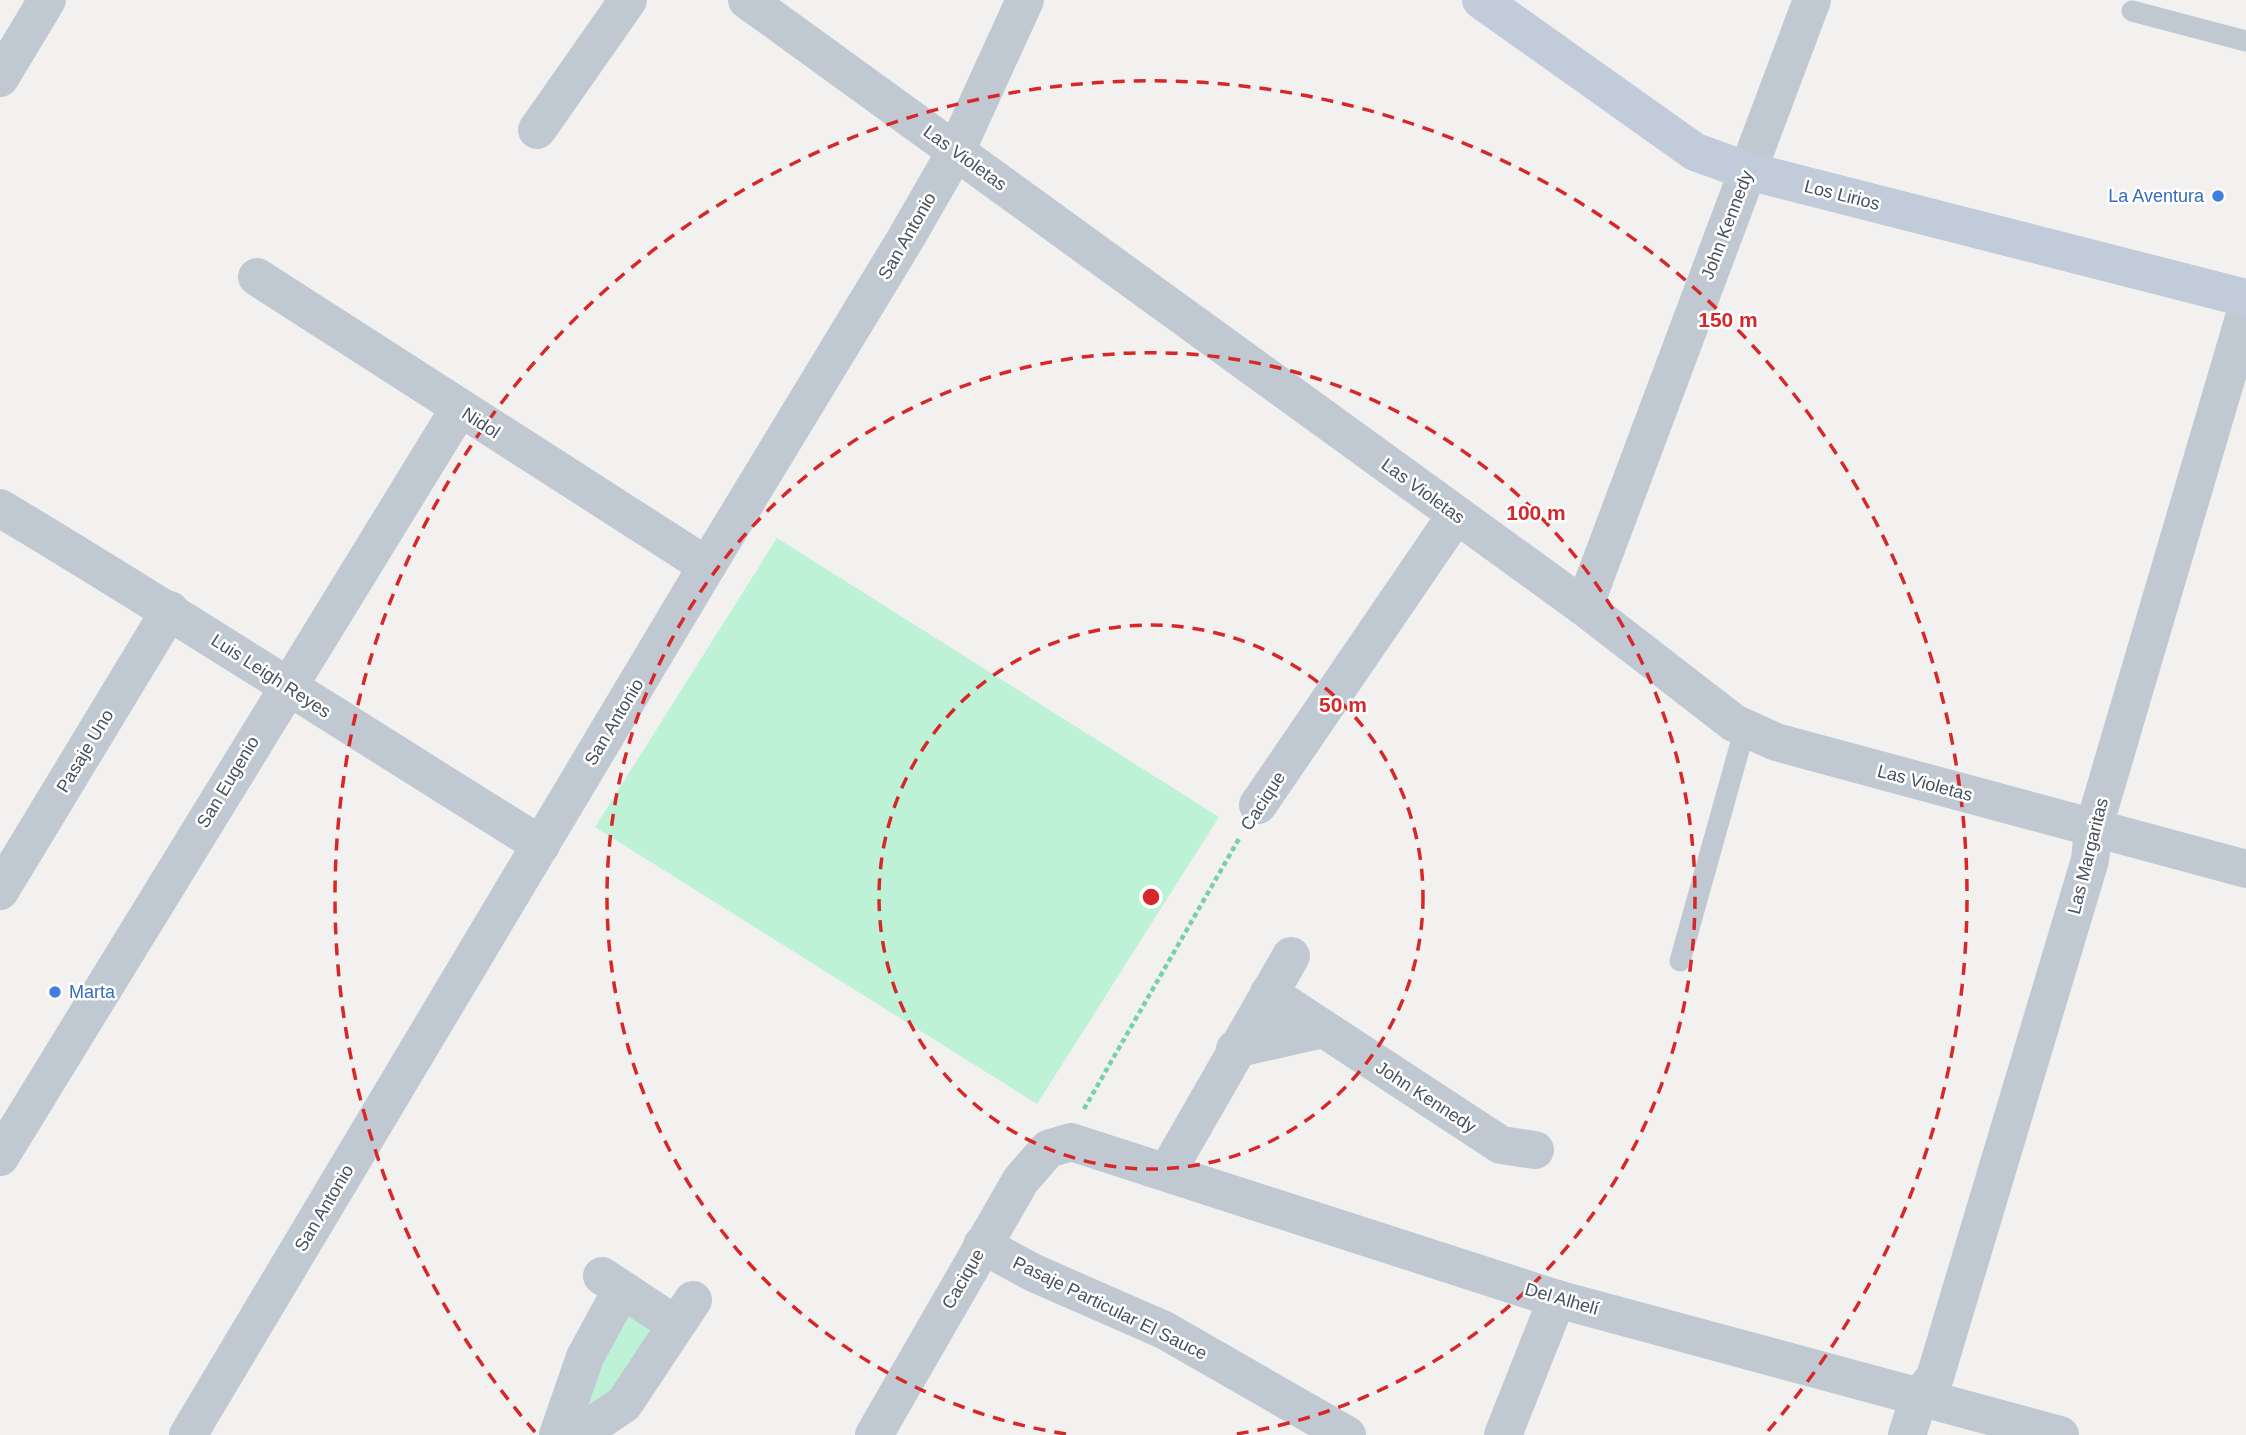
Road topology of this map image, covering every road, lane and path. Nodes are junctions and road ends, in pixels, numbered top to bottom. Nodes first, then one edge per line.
1 (47, 0) edge
2 (628, 0) edge
3 (747, 0) edge
4 (1025, 0) edge
5 (1481, 0) edge
6 (1812, 0) edge
7 (2132, 11) dead end
8 (2246, 41) edge
9 (0, 78) edge
10 (537, 130) dead end
11 (956, 151) junction
12 (1748, 171) junction
13 (257, 276) dead end
14 (2246, 298) edge
15 (2246, 311) edge
16 (459, 409) junction
17 (0, 508) edge
18 (1456, 516) junction
19 (706, 566) junction
20 (1584, 607) junction
21 (170, 610) junction
22 (286, 688) junction
23 (1745, 728) junction
24 (1258, 805) joint
25 (2093, 830) junction
26 (541, 845) junction
27 (2246, 869) edge
28 (0, 891) edge
29 (1291, 956) dead end
30 (1680, 961) dead end
31 (1269, 993) junction
32 (1323, 1029) junction
33 (1235, 1049) junction
34 (1089, 1098) dead end
35 (1071, 1142) joint
36 (1535, 1150) dead end
37 (0, 1157) edge
38 (1167, 1172) junction
39 (982, 1245) junction
40 (1557, 1299) junction
41 (1919, 1397) junction
42 (188, 1435) edge
43 (558, 1435) edge
44 (578, 1435) edge
45 (874, 1435) edge
46 (1347, 1435) edge
47 (1503, 1435) edge
48 (1907, 1435) edge
49 (2060, 1435) edge

1 - 9 street
2 - 10 street
3 - 11 street, Las Violetas
4 - 11 street, San Antonio
5 - 12 main road, Los Lirios
6 - 12 street, John Kennedy
7 - 8 lane
11 - 18 street, Las Violetas
11 - 19 street, San Antonio
12 - 14 main road, Los Lirios
12 - 20 street, John Kennedy
13 - 16 street, Nidol
15 - 25 street, Las Margaritas
16 - 19 street, Nidol
16 - 22 street, San Eugenio
17 - 21 street, Luis Leigh Reyes
18 - 20 street, Las Violetas
18 - 24 street, Cacique
19 - 26 street, San Antonio
20 - 23 street, Las Violetas
21 - 22 street, Luis Leigh Reyes
21 - 28 street, Pasaje Uno
22 - 26 street, Luis Leigh Reyes
22 - 37 street, San Eugenio
23 - 25 street, Las Violetas
23 - 30 lane
24 - 34 path, Cacique
25 - 27 street, Las Violetas
25 - 41 street, Las Margaritas
26 - 42 street, San Antonio
29 - 31 street
31 - 32 street, John Kennedy
31 - 33 street
32 - 33 street
32 - 36 street, John Kennedy
33 - 38 street
35 - 38 street, Del Alhelí
35 - 39 street, Cacique
38 - 40 street, Del Alhelí
39 - 45 street, Cacique
39 - 46 street, Pasaje Particular El Sauce
40 - 41 street, Del Alhelí
40 - 47 street
41 - 48 street, Las Margaritas
41 - 49 street, Del Alhelí
43 - 44 street

